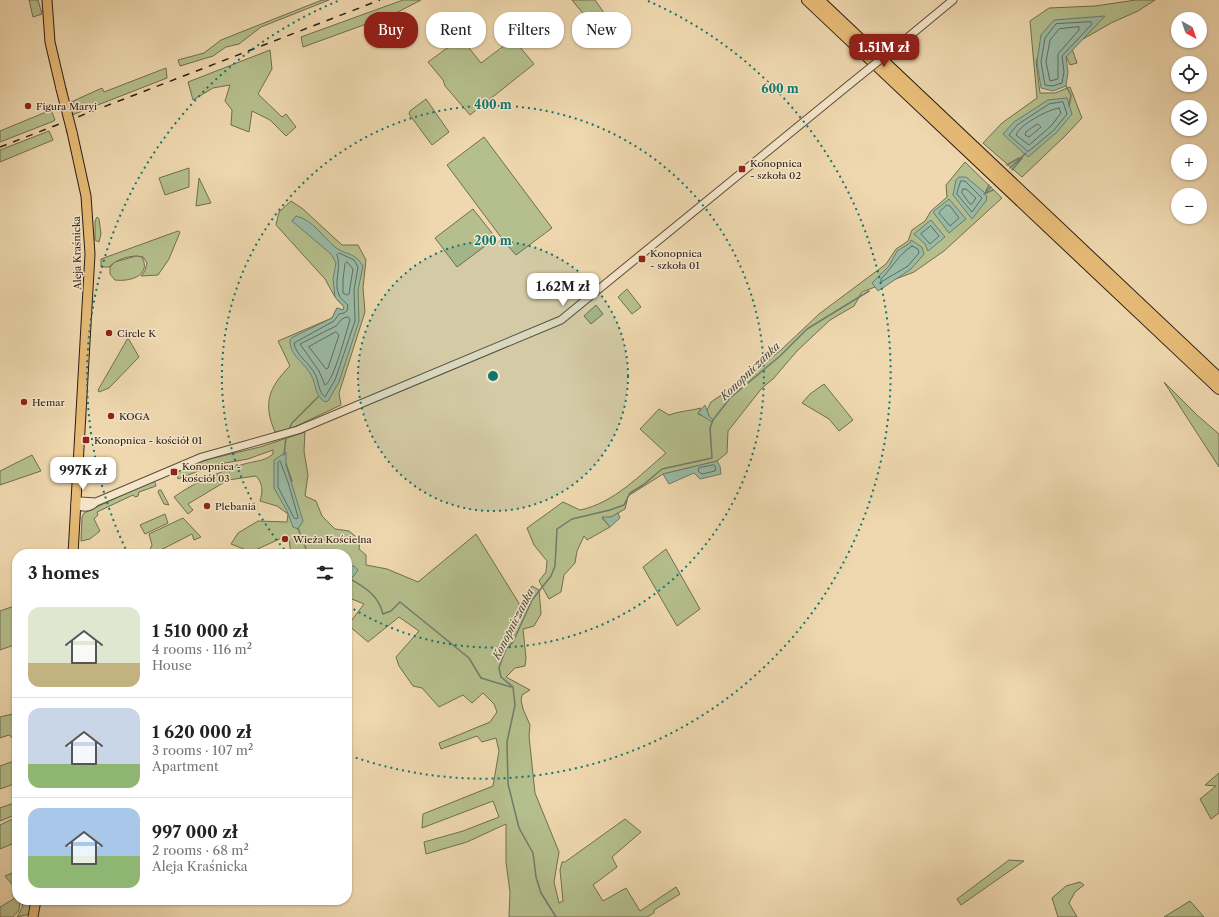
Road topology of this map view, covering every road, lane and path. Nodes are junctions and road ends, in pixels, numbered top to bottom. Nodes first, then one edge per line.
1 (47, 0) edge
2 (50, 0) edge
3 (807, 0) edge
4 (819, 0) edge
5 (953, 0) edge
6 (48, 11) junction
7 (1219, 378) edge
8 (1219, 389) edge
9 (76, 504) junction
10 (73, 549) edge
11 (35, 905) edge
12 (33, 917) edge

1 - 6 main road
2 - 6 main road
3 - 8 highway
4 - 7 highway
5 - 9 street, bridge
6 - 9 main road, Aleja Kraśnicka, bridge
9 - 10 main road, Aleja Kraśnicka
11 - 12 main road

